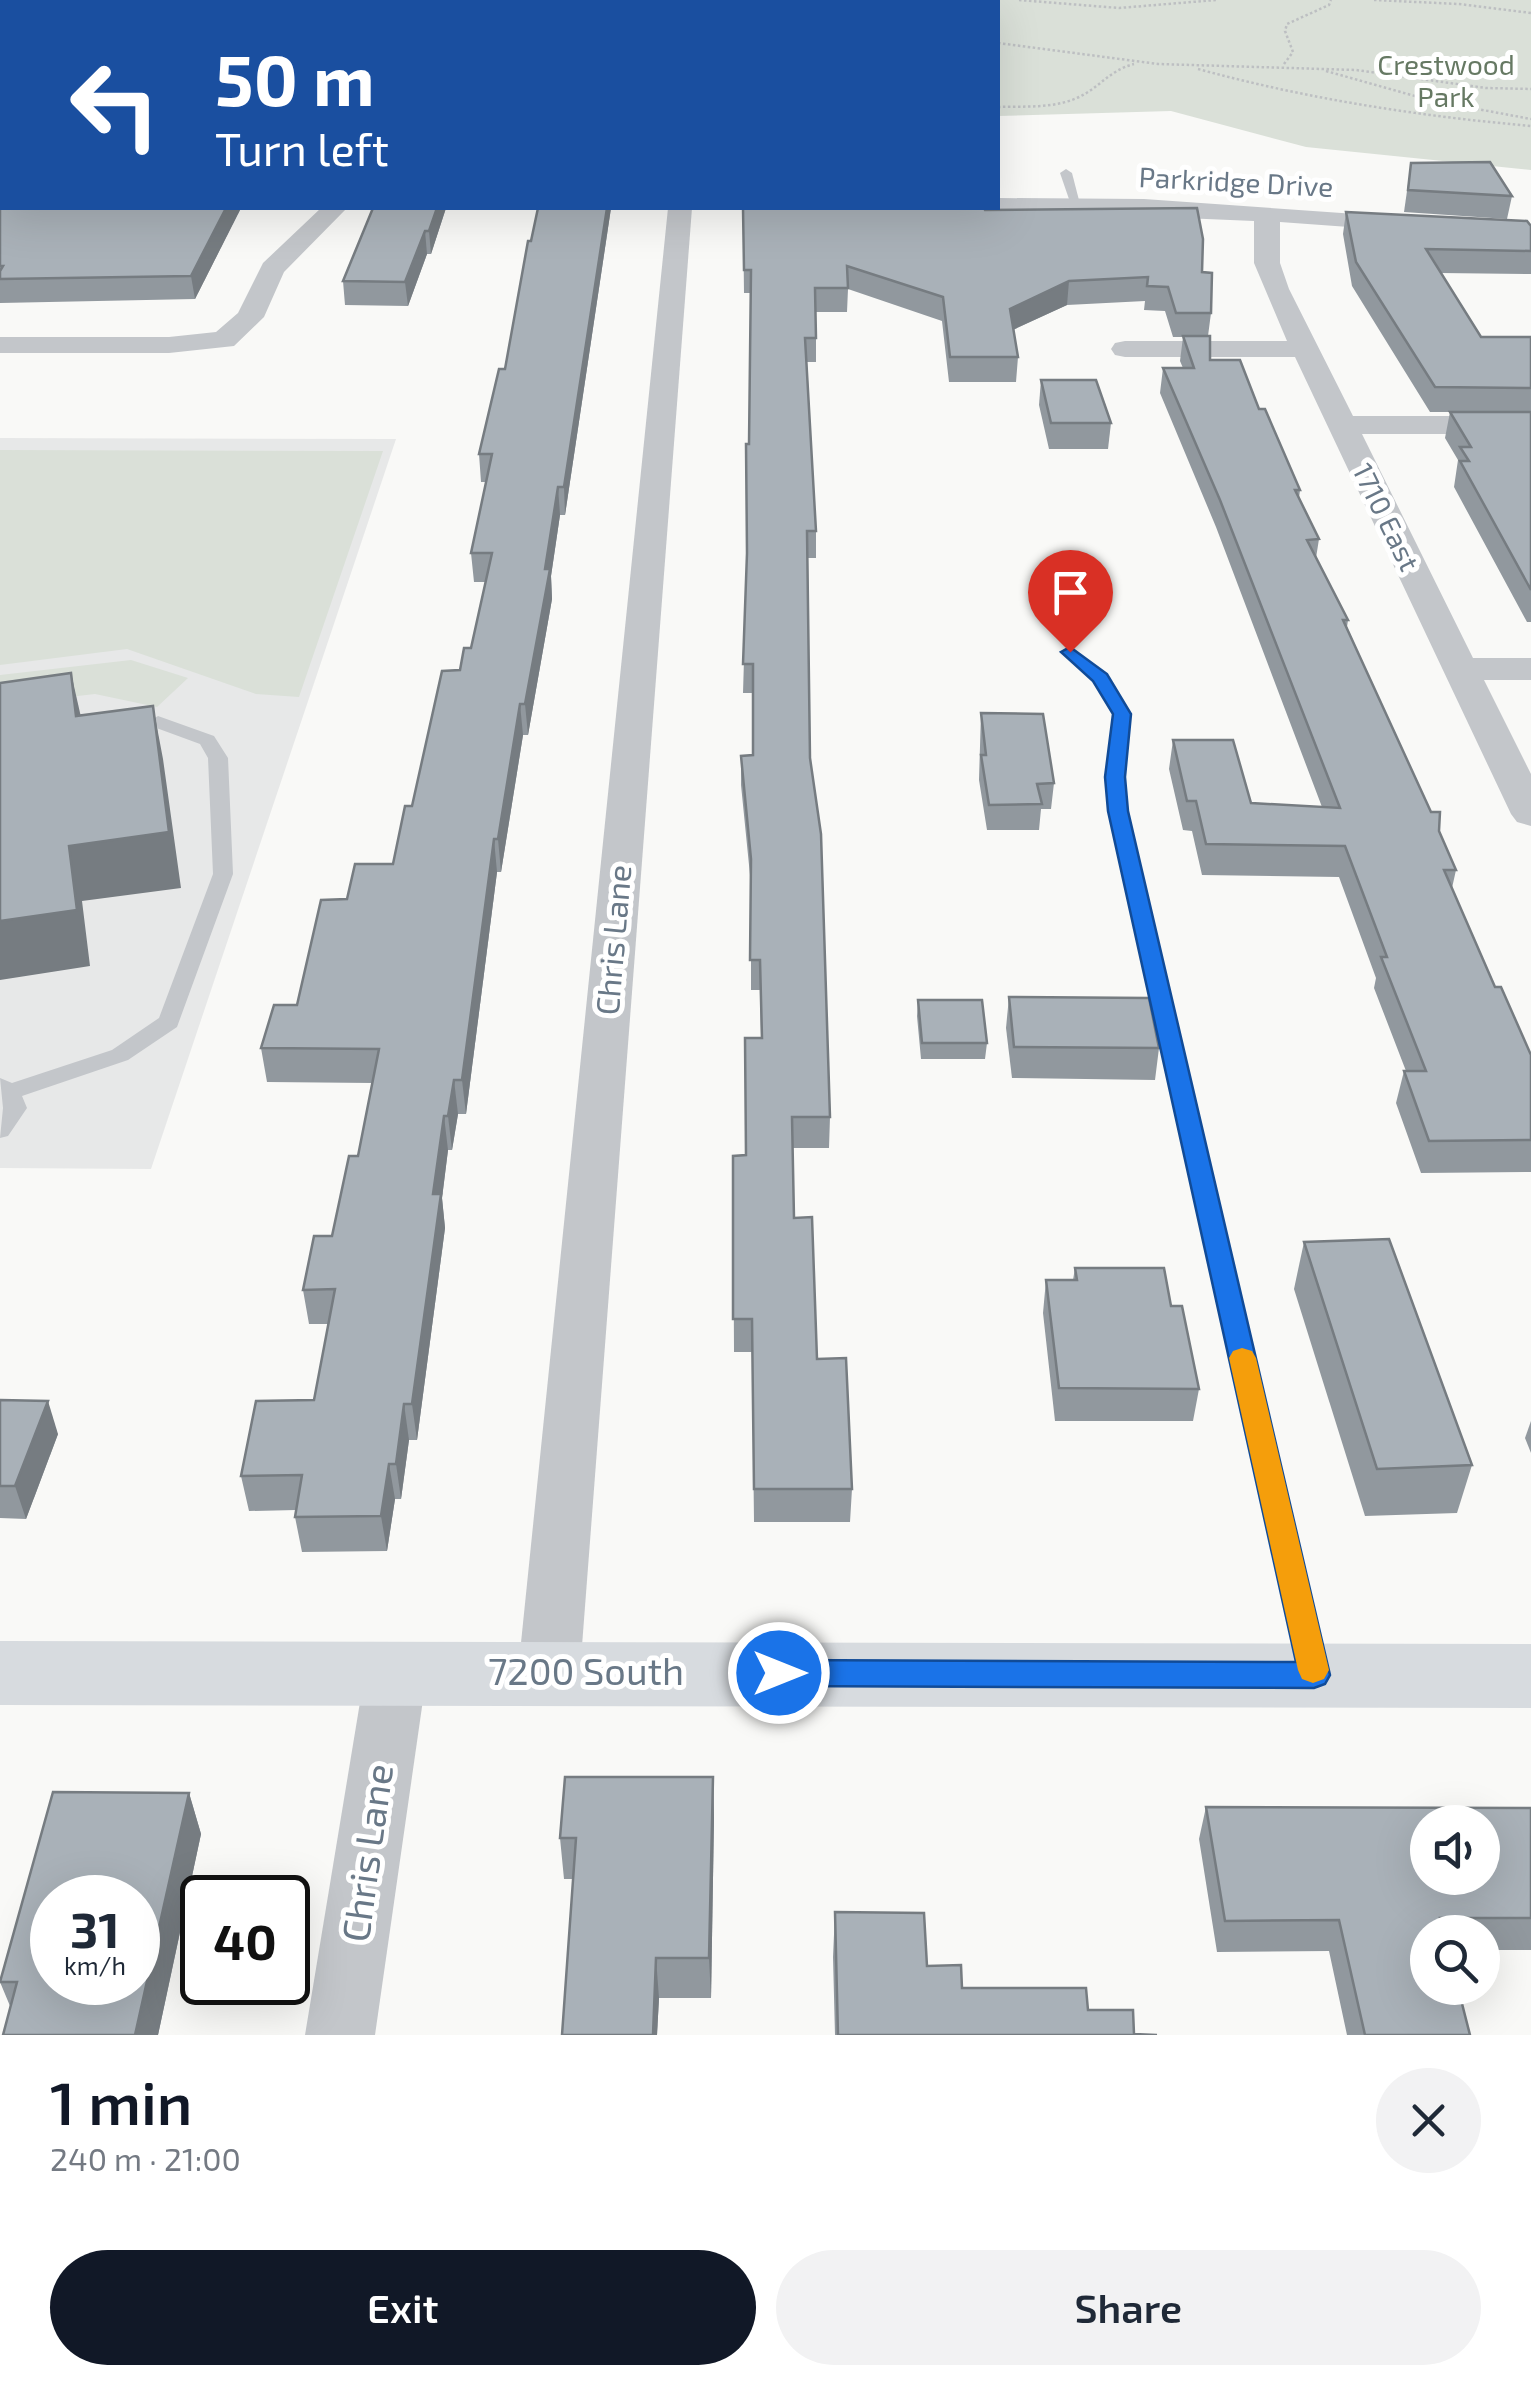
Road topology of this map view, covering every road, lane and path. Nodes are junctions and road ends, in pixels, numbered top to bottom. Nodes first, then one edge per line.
1 (1019, 0) edge
2 (1156, 0) edge
3 (1216, 0) edge
4 (1330, 0) edge
5 (1374, 0) edge
6 (1172, 3) junction
7 (1531, 14) edge
8 (1000, 43) edge
9 (1144, 62) junction
10 (1188, 66) junction
11 (1284, 66) junction
12 (1306, 66) junction
13 (1531, 89) edge
14 (1000, 107) edge
15 (1531, 123) edge
16 (1066, 172) dead end
17 (1000, 205) edge
18 (1076, 205) junction
19 (333, 210) edge
20 (680, 210) edge
21 (1267, 214) junction
22 (1437, 226) edge
23 (0, 345) edge
24 (1124, 349) dead end
25 (1304, 349) junction
26 (1341, 425) junction
27 (1531, 425) edge
28 (1070, 652) dead end
29 (1460, 670) junction
30 (1531, 670) edge
31 (158, 722) edge
32 (1531, 814) edge
33 (4, 1089) edge
34 (0, 1130) edge
35 (396, 1672) junction
36 (550, 1672) junction
37 (0, 1673) edge
38 (1314, 1675) junction
39 (1531, 1676) edge
40 (340, 2035) edge

1 - 6 path
2 - 6 path
3 - 6 path
4 - 11 path
5 - 7 path
8 - 9 path
9 - 10 path
9 - 14 path
10 - 11 path
10 - 15 path
11 - 12 path
12 - 13 path
12 - 15 path
16 - 18 lane
17 - 18 street, Parkridge Drive
18 - 21 street, Parkridge Drive
19 - 23 street
20 - 36 street, Chris Lane
21 - 22 street, Parkridge Drive
21 - 25 street, 1710 East
24 - 25 street
25 - 26 street, 1710 East
26 - 27 street
26 - 29 street, 1710 East
28 - 38 lane
29 - 30 street
29 - 32 street, 1710 East
31 - 33 lane
33 - 34 lane
35 - 36 street, 7200 South
35 - 37 street, 7200 South
35 - 40 street, Chris Lane
36 - 38 street, 7200 South
38 - 39 street, 7200 South

